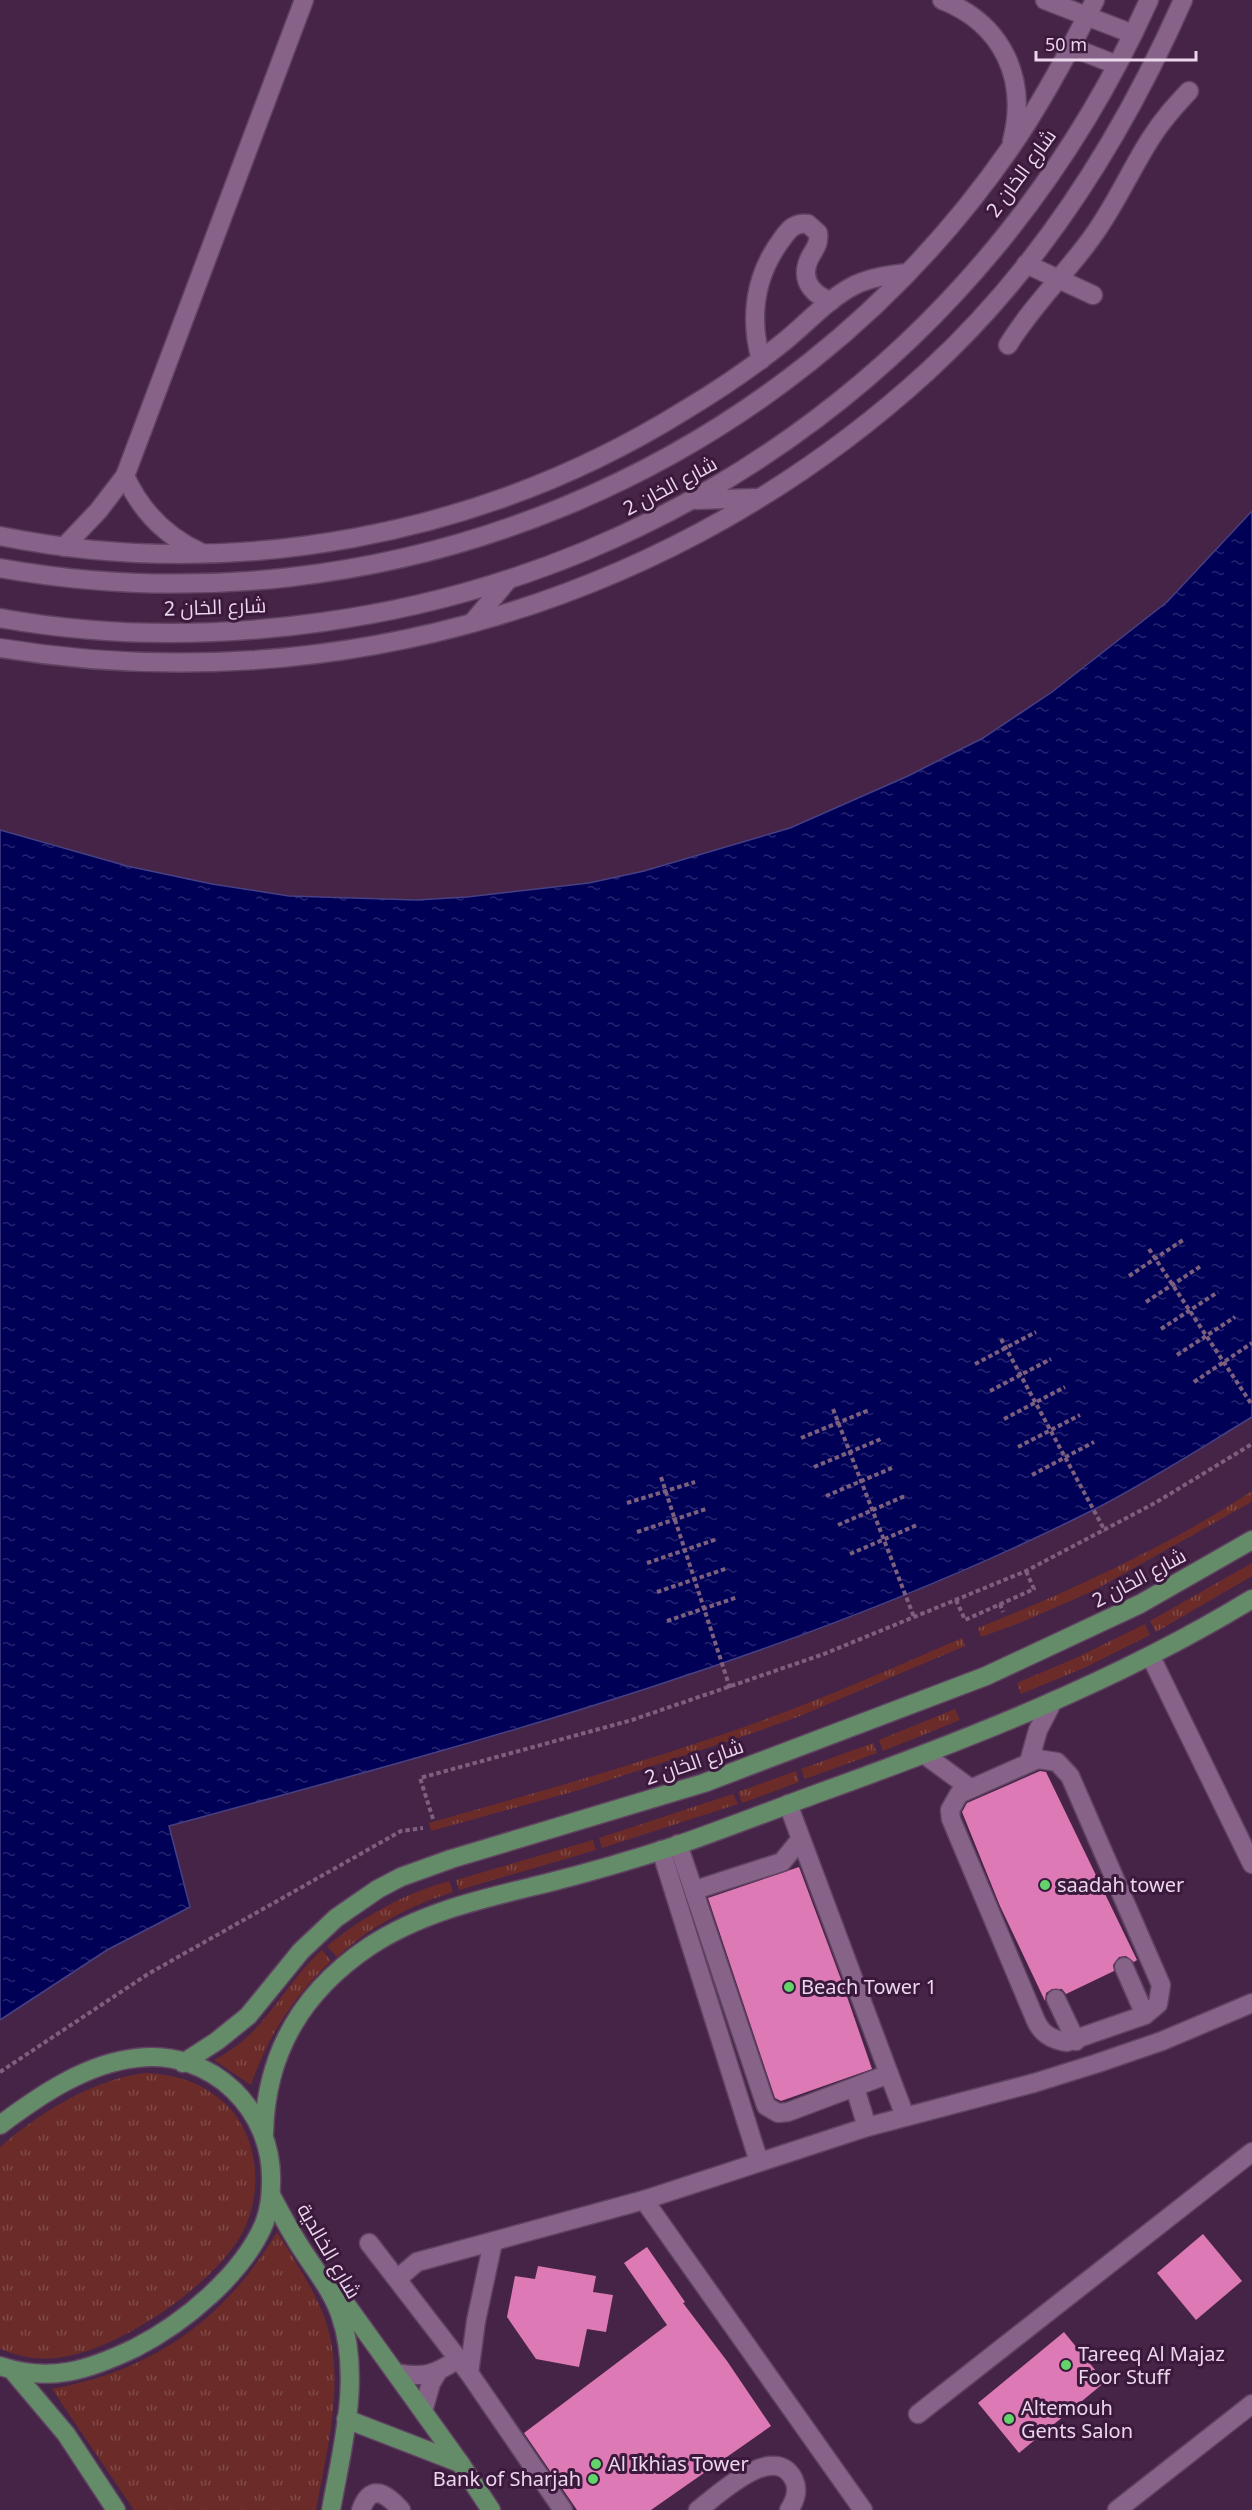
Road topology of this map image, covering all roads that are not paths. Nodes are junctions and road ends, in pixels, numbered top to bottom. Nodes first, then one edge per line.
1 (304, 0) edge
2 (942, 0) edge
3 (1045, 0) edge
4 (1149, 0) edge
5 (1183, 0) edge
6 (1091, 8) edge
7 (1133, 34) junction
8 (1071, 47) junction
9 (1117, 65) junction
10 (1189, 91) dead end
11 (1009, 151) junction
12 (1026, 264) junction
13 (907, 273) junction
14 (1059, 280) junction
15 (1093, 295) dead end
16 (831, 301) junction
17 (1008, 345) dead end
18 (761, 360) junction
19 (125, 476) junction
20 (758, 498) junction
21 (694, 500) junction
22 (0, 536) edge
23 (64, 547) junction
24 (204, 554) junction
25 (0, 568) edge
26 (508, 580) junction
27 (0, 618) edge
28 (472, 623) junction
29 (0, 648) edge
30 (1252, 1540) edge
31 (1252, 1599) edge
32 (1151, 1657) junction
33 (1053, 1701) junction
34 (925, 1755) junction
35 (1029, 1762) junction
36 (970, 1788) junction
37 (788, 1804) junction
38 (801, 1840) junction
39 (678, 1844) junction
40 (661, 1850) junction
41 (1252, 1864) edge
42 (695, 1890) junction
43 (1124, 1967) dead end
44 (1056, 1999) dead end
45 (1252, 2003) edge
46 (1145, 2015) junction
47 (1076, 2041) junction
48 (183, 2063) junction
49 (889, 2074) junction
50 (855, 2088) junction
51 (905, 2115) junction
52 (0, 2125) edge
53 (867, 2127) junction
54 (264, 2133) junction
55 (1251, 2156) edge
56 (759, 2162) junction
57 (271, 2195) junction
58 (644, 2200) junction
59 (493, 2242) junction
60 (369, 2243) dead end
61 (315, 2268) junction
62 (399, 2281) junction
63 (464, 2366) junction
64 (6, 2368) edge
65 (396, 2373) junction
66 (436, 2373) junction
67 (1252, 2404) edge
68 (423, 2411) junction
69 (918, 2414) dead end
70 (346, 2419) junction
71 (460, 2463) junction
72 (116, 2510) edge
73 (331, 2510) edge
74 (361, 2510) edge
75 (401, 2510) edge
76 (490, 2510) edge
77 (563, 2510) edge
78 (698, 2510) edge
79 (789, 2510) edge
80 (863, 2510) edge
81 (1117, 2510) edge

1 - 19 street
2 - 11 street
3 - 6 street
4 - 7 street, شارع الخان 2
5 - 12 street
6 - 7 street
6 - 8 street, شارع الخان 2
7 - 9 street, شارع الخان 2
8 - 9 street
8 - 11 street, شارع الخان 2
9 - 21 street, شارع الخان 2
10 - 14 street
11 - 13 street, شارع الخان 2
12 - 14 street
12 - 20 street
13 - 16 street
13 - 25 street, شارع الخان 2
14 - 15 street
14 - 17 street
16 - 18 street
16 - 18 street
18 - 24 street
19 - 23 street
19 - 24 street
20 - 21 street
20 - 28 street
21 - 26 street, شارع الخان 2
22 - 23 street
23 - 24 street
26 - 27 street, شارع الخان 2
26 - 28 street
28 - 29 street
30 - 48 main road, شارع الخان 2
31 - 32 main road
32 - 33 main road
32 - 41 street
33 - 34 main road
33 - 35 street
34 - 36 street
34 - 37 main road
35 - 36 street
35 - 46 street
36 - 47 street
37 - 38 street
37 - 39 main road
38 - 42 street
38 - 49 street
39 - 40 main road
39 - 42 street
40 - 54 main road
40 - 56 street
42 - 50 street
43 - 46 street
44 - 47 street
45 - 51 street
46 - 47 street
48 - 52 main road
48 - 54 main road
49 - 50 street
49 - 51 street
50 - 53 street
51 - 53 street
53 - 56 street
54 - 57 main road
55 - 69 street
56 - 58 street
57 - 61 main road, شارع الخالدية
57 - 64 main road
58 - 59 street
58 - 80 street
59 - 62 street
59 - 63 street
60 - 62 street
61 - 65 main road
61 - 70 main road, شارع الخالدية
62 - 63 street
63 - 66 street
63 - 77 street
64 - 72 main road
65 - 66 street
65 - 68 main road
66 - 68 street
67 - 81 street
68 - 71 main road
70 - 71 main road
70 - 73 main road, شارع الخالدية
71 - 76 main road
74 - 75 street
78 - 79 street

